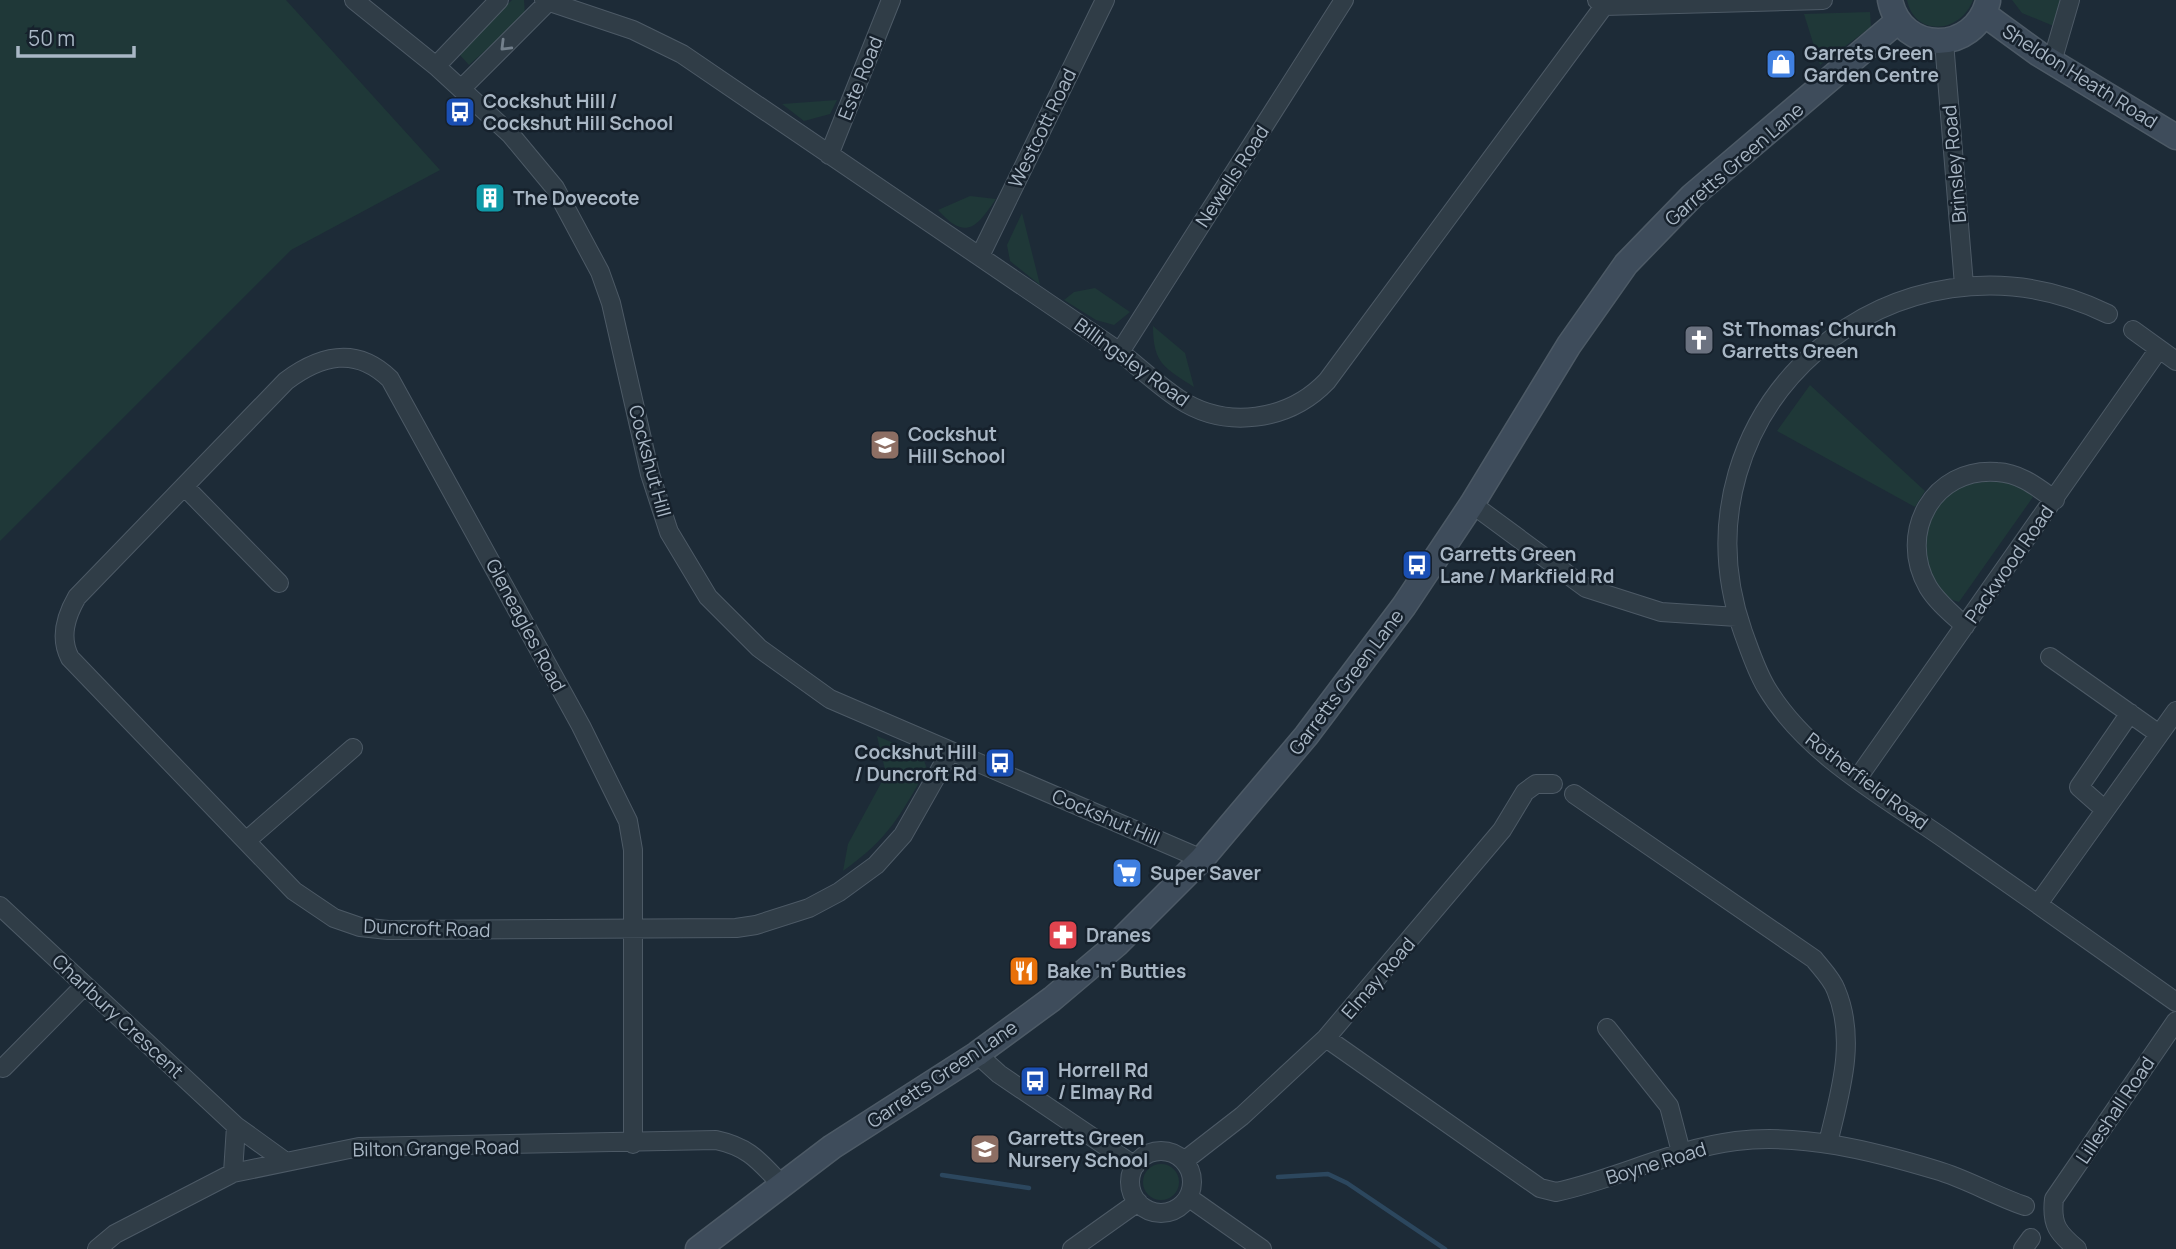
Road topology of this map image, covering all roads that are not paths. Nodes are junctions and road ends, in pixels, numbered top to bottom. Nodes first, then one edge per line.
1 (354, 0) edge
2 (499, 0) edge
3 (891, 0) edge
4 (1105, 0) edge
5 (1344, 0) edge
6 (1823, 0) edge
7 (2070, 0) edge
8 (546, 1) edge
9 (1600, 3) edge
10 (1986, 7) edge
11 (1894, 11) edge
12 (1944, 42) junction
13 (2052, 62) junction
14 (436, 66) junction
15 (461, 89) junction
16 (2176, 137) edge
17 (829, 155) junction
18 (980, 256) junction
19 (1964, 285) junction
20 (2108, 314) dead end
21 (2133, 330) dead end
22 (2159, 349) junction
23 (1120, 352) junction
24 (2176, 361) edge
25 (185, 487) junction
26 (2055, 500) junction
27 (1472, 504) junction
28 (279, 583) dead end
29 (1737, 617) junction
30 (1965, 626) junction
31 (2050, 657) dead end
32 (2176, 711) edge
33 (2130, 713) junction
34 (2159, 734) junction
35 (353, 748) dead end
36 (950, 752) junction
37 (1857, 779) junction
38 (1553, 784) dead end
39 (1574, 794) dead end
40 (2105, 810) junction
41 (246, 841) junction
42 (1202, 859) junction
43 (2038, 904) junction
44 (0, 906) edge
45 (633, 929) junction
46 (84, 986) junction
47 (2176, 1002) edge
48 (2176, 1021) edge
49 (1607, 1028) dead end
50 (1326, 1038) junction
51 (977, 1054) junction
52 (3, 1068) dead end
53 (236, 1126) junction
54 (1828, 1143) junction
55 (634, 1144) junction
56 (1681, 1152) junction
57 (1184, 1161) junction
58 (286, 1162) junction
59 (1135, 1166) junction
60 (233, 1173) junction
61 (781, 1184) junction
62 (1188, 1197) junction
63 (1138, 1202) junction
64 (2025, 1206) dead end
65 (97, 1249) edge
66 (698, 1249) edge
67 (1072, 1249) edge
68 (1262, 1249) edge
69 (2077, 1249) edge

1 - 14 street, Cockshut Hill
2 - 14 street
3 - 17 street, Este Road
4 - 18 street, Westcott Road
5 - 23 street, Newells Road
6 - 9 street
7 - 13 street
8 -> 15 street
8 - 17 street, Billingsley Road
9 - 23 street, Billingsley Road
10 - 12 street
10 - 13 street, Sheldon Heath Road
11 - 12 street
11 - 27 street, Garretts Green Lane
12 - 19 street, Brinsley Road
13 - 16 street, Sheldon Heath Road
14 - 15 street, Cockshut Hill
15 - 36 street, Cockshut Hill
17 - 18 street, Billingsley Road
18 - 23 street, Billingsley Road
19 - 20 street, Rotherfield Road
19 - 29 street, Rotherfield Road
21 - 22 street
22 - 24 street
22 - 26 street, Packwood Road
25 - 28 street
25 - 41 street, Duncroft Road
25 - 45 street, Gleneagles Road
26 - 30 street, Packwood Road
26 - 30 street
27 - 29 street
27 - 42 street, Garretts Green Lane
29 - 37 street, Rotherfield Road
30 - 37 street, Packwood Road
31 - 33 street
32 - 34 street
33 - 34 street
33 - 40 street
34 - 40 street
35 - 41 street
36 - 42 street, Cockshut Hill
36 - 45 street, Duncroft Road
37 - 43 street, Rotherfield Road
38 - 50 street, Elmay Road
39 - 54 street
40 - 43 street
41 - 45 street, Duncroft Road
42 - 51 street, Garretts Green Lane
43 - 47 street, Rotherfield Road
44 - 46 street, Charlbury Crescent
45 - 55 street, Gleneagles Road
46 - 52 street
46 - 53 street, Charlbury Crescent
48 - 69 street, Lilleshall Road
49 - 56 street
50 - 56 street, Boyne Road
50 - 57 street, Elmay Road
51 - 59 street
51 - 61 street, Garretts Green Lane
53 - 58 street, Charlbury Crescent
53 - 60 street
54 - 56 street, Boyne Road
54 - 64 street, Boyne Road
55 - 58 street, Bilton Grange Road
55 - 61 street, Bilton Grange Road
57 - 59 street
57 - 62 street
58 - 60 street, Bilton Grange Road
59 - 63 street
60 - 65 street, Bilton Grange Road
61 - 66 street, Garretts Green Lane
62 - 63 street
62 - 68 street
63 - 67 street

